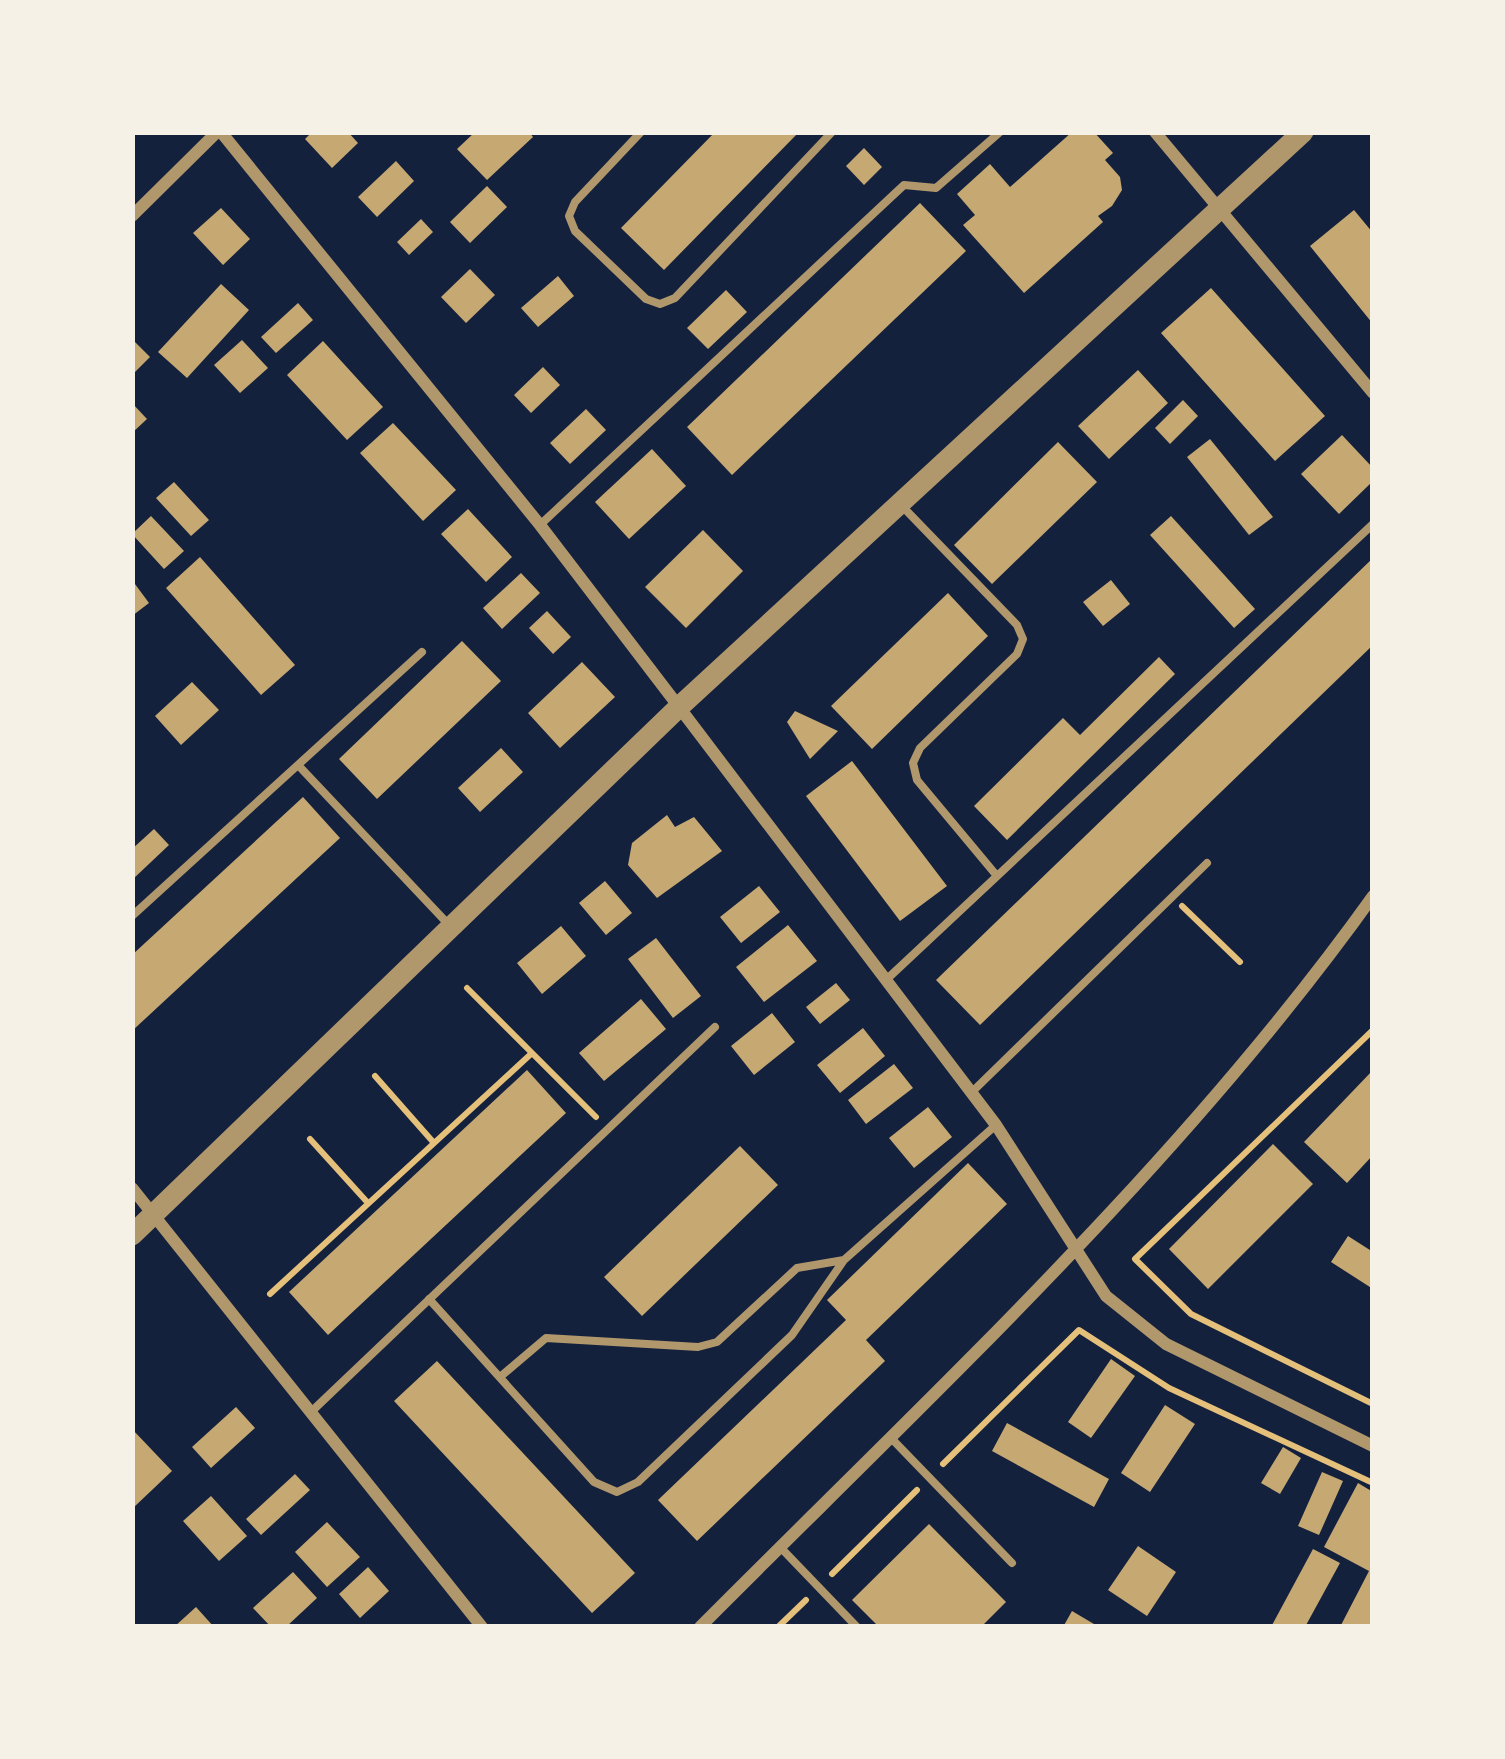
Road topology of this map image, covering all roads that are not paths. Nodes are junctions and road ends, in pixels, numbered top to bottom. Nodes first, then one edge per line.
1 (219, 132) edge
2 (641, 132) edge
3 (832, 132) edge
4 (1000, 132) edge
5 (1155, 132) edge
6 (1303, 132) edge
7 (1219, 210) junction
8 (132, 216) edge
9 (1373, 393) edge
10 (900, 504) junction
11 (1373, 524) edge
12 (540, 525) junction
13 (422, 652) dead end
14 (679, 707) junction
15 (298, 765) junction
16 (1207, 863) dead end
17 (997, 876) junction
18 (1373, 896) edge
19 (132, 916) edge
20 (451, 927) junction
21 (886, 980) junction
22 (715, 1027) dead end
23 (971, 1093) junction
24 (996, 1125) junction
25 (132, 1188) edge
26 (154, 1214) junction
27 (132, 1235) edge
28 (1076, 1247) junction
29 (844, 1260) junction
30 (429, 1299) junction
31 (500, 1377) junction
32 (311, 1412) junction
33 (890, 1437) junction
34 (1373, 1446) edge
35 (780, 1547) junction
36 (1012, 1563) dead end
37 (482, 1627) edge
38 (700, 1627) edge
39 (856, 1627) edge

1 - 8 street
1 - 12 street
2 - 3 lane
4 - 12 lane
5 - 7 street
6 - 7 street
7 - 9 street
7 - 10 street
10 - 14 street
10 - 17 lane
11 - 17 lane
12 - 14 street
13 - 15 lane
14 - 20 street
14 - 21 street
15 - 19 lane
15 - 20 lane
16 - 23 lane
17 - 21 lane
18 - 28 street
20 - 26 street
21 - 23 street
22 - 30 lane
23 - 24 street
24 - 28 street
24 - 29 lane
25 - 26 street
26 - 27 street
26 - 32 street
28 - 33 street
28 - 34 street
29 - 31 lane
29 - 31 lane
30 - 31 lane
30 - 32 lane
32 - 37 street
33 - 35 street
33 - 36 lane
35 - 38 street
35 - 39 lane

